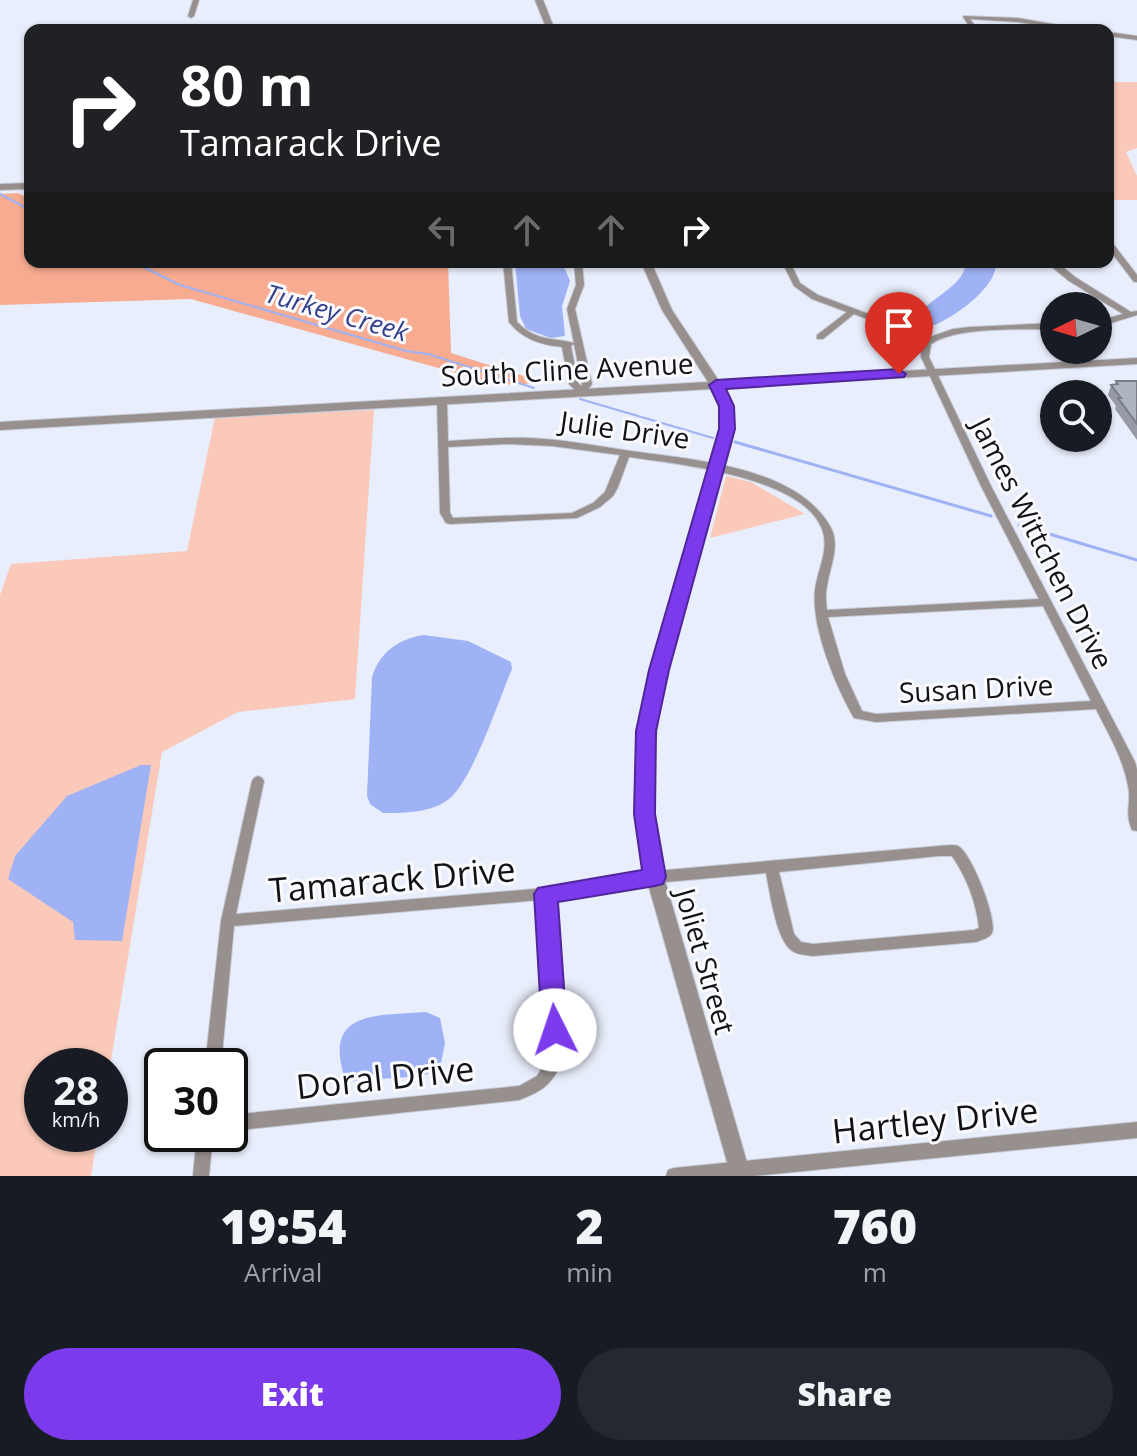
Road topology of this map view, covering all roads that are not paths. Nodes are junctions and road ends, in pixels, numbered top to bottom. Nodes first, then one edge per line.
1 (196, 0) edge
2 (539, 0) edge
3 (191, 16) dead end
4 (549, 24) edge
5 (971, 24) edge
6 (1044, 24) edge
7 (1114, 35) edge
8 (1137, 38) edge
9 (24, 186) edge
10 (0, 187) edge
11 (1114, 251) edge
12 (508, 268) edge
13 (579, 268) edge
14 (648, 268) edge
15 (789, 268) edge
16 (1059, 268) edge
17 (1137, 280) edge
18 (853, 311) junction
19 (1134, 313) edge
20 (1112, 320) edge
21 (1040, 327) edge
22 (820, 337) dead end
23 (930, 340) junction
24 (579, 343) junction
25 (566, 344) junction
26 (1137, 361) edge
27 (931, 372) junction
28 (716, 385) junction
29 (582, 392) junction
30 (442, 400) junction
31 (0, 426) edge
32 (442, 444) junction
33 (625, 454) junction
34 (718, 467) junction
35 (1045, 602) junction
36 (822, 614) junction
37 (1097, 705) junction
38 (858, 715) joint
39 (258, 781) dead end
40 (1137, 826) edge
41 (771, 867) junction
42 (655, 877) junction
43 (546, 894) junction
44 (228, 921) junction
45 (215, 1048) edge
46 (248, 1121) edge
47 (1137, 1130) edge
48 (203, 1152) edge
49 (740, 1172) edge
50 (201, 1176) edge
51 (674, 1176) edge

1 - 3 street
2 - 4 street
5 - 6 street
7 - 8 street
9 - 10 street
11 - 17 street
12 - 25 street
13 - 24 street
14 - 28 street, Joliet Street
15 - 18 street
16 - 19 street
18 - 22 street
18 - 23 street
19 - 20 street
21 - 23 street
23 - 27 street
24 - 25 street
24 - 29 street
25 - 29 street
26 - 27 street, South Cline Avenue
27 - 28 street, South Cline Avenue
27 - 35 street, James Wittchen Drive
28 - 29 street, South Cline Avenue
28 - 34 street, Joliet Street
29 - 30 street, South Cline Avenue
30 - 31 street, South Cline Avenue
30 - 32 street
32 - 33 street, Julie Drive
32 - 33 street
33 - 34 street, Julie Drive
34 - 36 street, Julie Drive
34 - 42 street, Joliet Street
35 - 36 street
35 - 37 street, James Wittchen Drive
36 - 38 street, Julie Drive
37 - 38 street, Susan Drive
37 - 40 street, James Wittchen Drive
39 - 44 street
41 - 41 street, Tamarack Drive
41 - 42 street, Tamarack Drive
42 - 43 street, Tamarack Drive
42 - 49 street, Joliet Street
43 - 44 street, Tamarack Drive
43 - 46 street, Doral Drive
44 - 45 street
47 - 49 street, Hartley Drive
48 - 50 street
49 - 51 street, Hartley Drive

